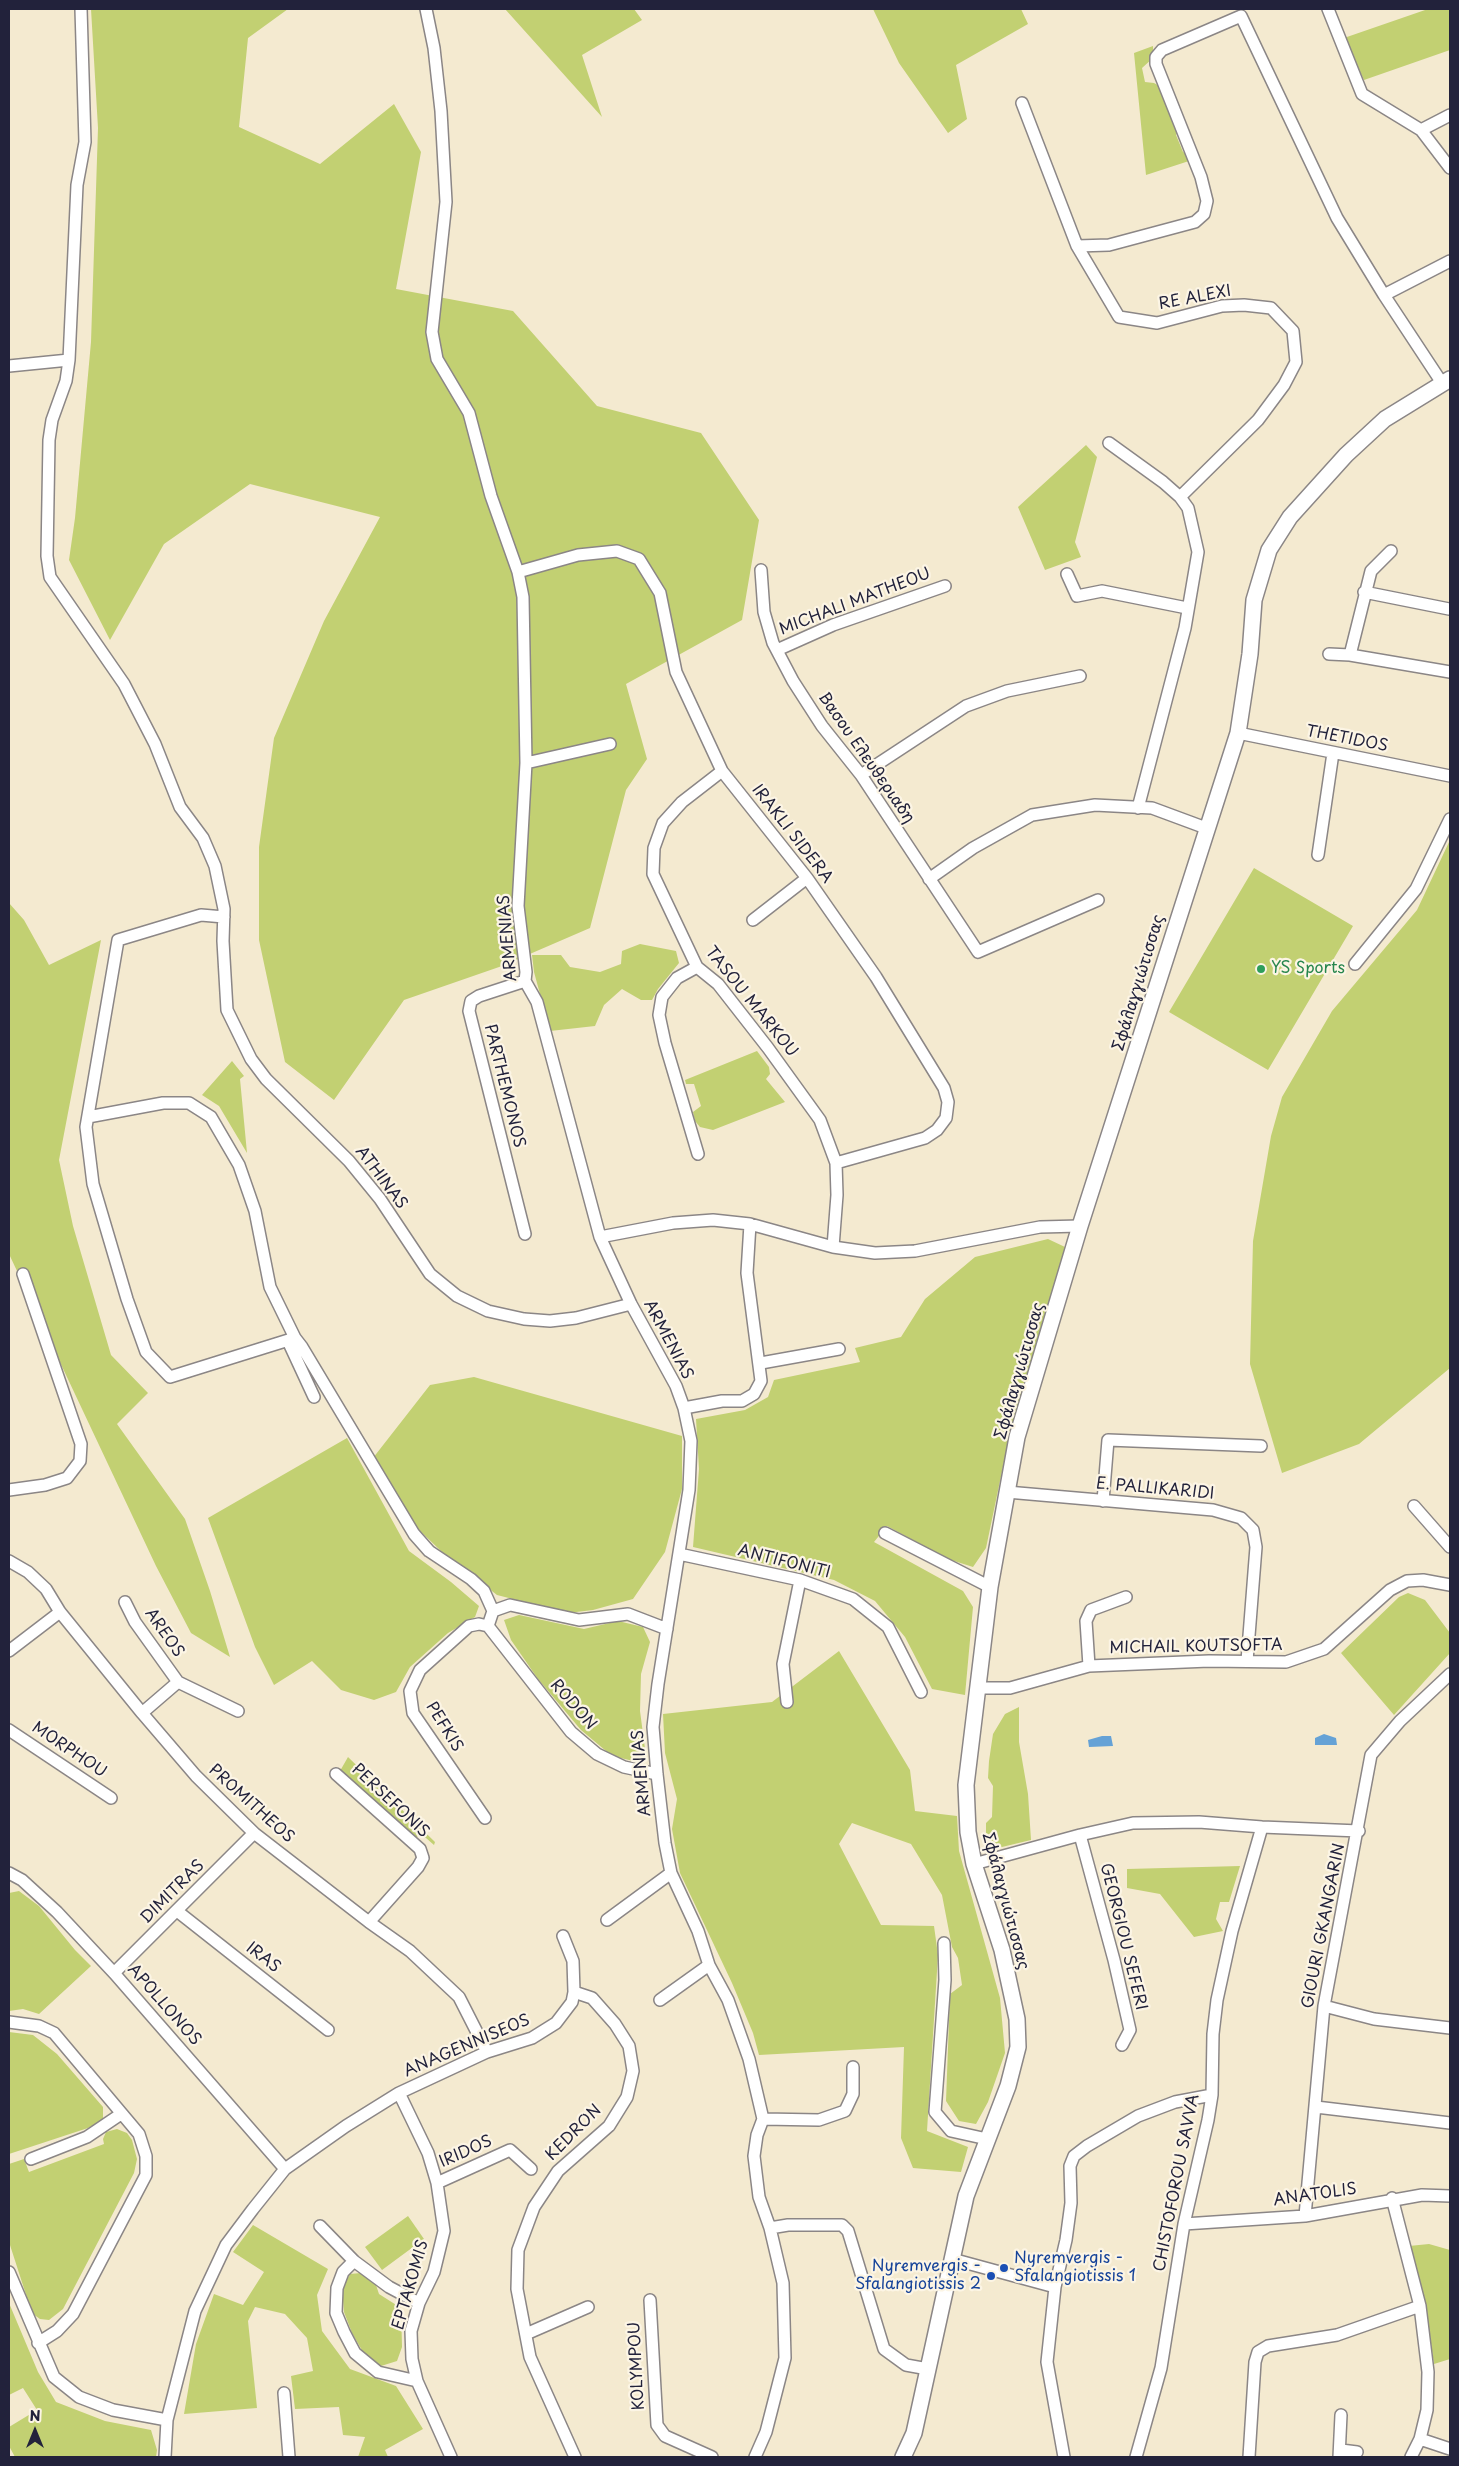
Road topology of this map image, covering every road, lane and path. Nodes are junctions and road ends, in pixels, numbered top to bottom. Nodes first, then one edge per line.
1 (81, 9) edge
2 (426, 9) edge
3 (1328, 9) edge
4 (1022, 103) dead end
5 (1450, 115) edge
6 (1421, 130) junction
7 (1450, 168) edge
8 (1077, 246) junction
9 (1450, 261) edge
10 (1384, 295) junction
11 (69, 360) junction
12 (9, 366) edge
13 (1446, 381) edge
14 (1109, 443) dead end
15 (1180, 497) junction
16 (1391, 551) dead end
17 (761, 570) dead end
18 (518, 572) junction
19 (1067, 574) dead end
20 (945, 586) dead end
21 (1364, 592) junction
22 (1188, 608) junction
23 (1449, 609) dead end
24 (777, 650) junction
25 (1329, 654) dead end
26 (1350, 655) junction
27 (1450, 672) edge
28 (1080, 676) dead end
29 (1238, 733) junction
30 (610, 744) dead end
31 (1333, 753) junction
32 (526, 763) junction
33 (722, 771) junction
34 (861, 775) junction
35 (1450, 776) edge
36 (1138, 808) junction
37 (1450, 818) edge
38 (1206, 828) junction
39 (1318, 855) dead end
40 (807, 878) junction
41 (929, 879) junction
42 (1098, 900) dead end
43 (224, 917) junction
44 (753, 920) dead end
45 (1355, 964) dead end
46 (697, 967) junction
47 (525, 981) junction
48 (88, 1117) junction
49 (698, 1154) dead end
50 (836, 1163) junction
51 (750, 1224) junction
52 (1080, 1226) junction
53 (525, 1234) dead end
54 (600, 1237) junction
55 (833, 1247) junction
56 (23, 1274) dead end
57 (631, 1304) junction
58 (292, 1340) junction
59 (839, 1349) dead end
60 (761, 1363) junction
61 (314, 1397) dead end
62 (684, 1408) junction
63 (1261, 1446) dead end
64 (9, 1490) edge
65 (1007, 1492) junction
66 (1103, 1501) junction
67 (1414, 1506) dead end
68 (885, 1534) dead end
69 (1450, 1547) edge
70 (679, 1554) junction
71 (9, 1561) edge
72 (800, 1580) junction
73 (1450, 1586) edge
74 (990, 1587) junction
75 (1126, 1598) dead end
76 (125, 1602) dead end
77 (493, 1611) junction
78 (60, 1612) junction
79 (488, 1626) junction
80 (666, 1629) junction
81 (9, 1651) edge
82 (1247, 1661) junction
83 (1089, 1666) junction
84 (1450, 1674) edge
85 (178, 1682) junction
86 (977, 1688) junction
87 (921, 1692) dead end
88 (786, 1702) dead end
89 (238, 1711) dead end
90 (142, 1713) junction
91 (9, 1730) edge
92 (336, 1774) dead end
93 (657, 1774) junction
94 (111, 1798) dead end
95 (485, 1818) dead end
96 (1262, 1827) junction
97 (1358, 1831) junction
98 (254, 1833) junction
99 (1080, 1835) junction
100 (974, 1864) junction
101 (9, 1873) edge
102 (671, 1873) junction
103 (177, 1911) junction
104 (607, 1920) dead end
105 (369, 1922) junction
106 (563, 1936) dead end
107 (944, 1943) dead end
108 (709, 1965) junction
109 (114, 1973) junction
110 (574, 1992) junction
111 (660, 2000) dead end
112 (1324, 2006) junction
113 (9, 2022) edge
114 (1450, 2028) edge
115 (328, 2030) dead end
116 (1122, 2045) dead end
117 (487, 2052) junction
118 (853, 2067) dead end
119 (399, 2093) junction
120 (1212, 2095) junction
121 (1316, 2107) junction
122 (121, 2114) junction
123 (763, 2119) junction
124 (1450, 2123) edge
125 (987, 2139) junction
126 (31, 2158) dead end
127 (285, 2169) junction
128 (532, 2169) dead end
129 (437, 2182) junction
130 (1450, 2196) edge
131 (1392, 2198) junction
132 (1305, 2216) junction
133 (1184, 2224) junction
134 (320, 2226) dead end
135 (770, 2228) junction
136 (952, 2259) junction
137 (354, 2261) junction
138 (9, 2272) edge
139 (1055, 2287) junction
140 (650, 2300) dead end
141 (419, 2303) junction
142 (1420, 2306) junction
143 (588, 2307) dead end
144 (526, 2334) junction
145 (38, 2342) junction
146 (928, 2369) junction
147 (417, 2381) junction
148 (284, 2393) dead end
149 (1341, 2415) dead end
150 (167, 2420) junction
151 (1420, 2439) junction
152 (1450, 2449) edge
153 (1357, 2452) dead end
154 (1340, 2454) edge
155 (165, 2457) edge
156 (289, 2457) edge
157 (451, 2457) edge
158 (575, 2457) edge
159 (712, 2457) edge
160 (755, 2457) edge
161 (903, 2457) edge
162 (1064, 2457) edge
163 (1136, 2457) edge
164 (1249, 2457) edge
165 (1411, 2457) edge

1 - 11 street, ATHINAS
2 - 18 street, ARMENIAS
3 - 6 street
4 - 8 street, RE ALEXI
5 - 6 street
6 - 7 street
8 - 10 street
8 - 15 street, RE ALEXI
9 - 10 street
10 - 13 street
11 - 12 street
11 - 43 street, ATHINAS
13 - 29 street, Σφάλαγγιώτισσας
14 - 15 street
15 - 22 street
16 - 21 street
17 - 24 street, Βασου Ελευθεριαδη
18 - 32 street, ARMENIAS
18 - 33 street, IRAKLI SIDERA
19 - 22 street
20 - 24 street, MICHALI MATHEOU
21 - 23 street
21 - 26 street
22 - 36 street
24 - 34 street, Βασου Ελευθεριαδη
25 - 26 street
26 - 27 street
28 - 34 street
29 - 31 street, THETIDOS
29 - 38 street, Σφάλαγγιώτισσας
30 - 32 street
31 - 35 street, THETIDOS
31 - 39 street
32 - 47 street, ARMENIAS
33 - 40 street, IRAKLI SIDERA
33 - 46 street, TASOU MARKOU
34 - 41 street, Βασου Ελευθεριαδη
36 - 38 street
36 - 41 street
37 - 45 street
38 - 52 street, Σφάλαγγιώτισσας
40 - 44 street
40 - 50 street, IRAKLI SIDERA
41 - 42 street, Βασου Ελευθεριαδη
43 - 48 street
43 - 57 street, ATHINAS
46 - 49 street
46 - 50 street, TASOU MARKOU
47 - 53 street, PARTHEMONOS
47 - 54 street, ARMENIAS
48 - 58 street
48 - 58 street
50 - 55 street, TASOU MARKOU
51 - 54 street
51 - 55 street
51 - 60 street
52 - 55 street
52 - 65 street, Σφάλαγγιώτισσας
54 - 57 street, ARMENIAS
56 - 64 street
57 - 62 street, ARMENIAS
58 - 61 street
58 - 77 street
59 - 60 street
60 - 62 street
62 - 70 street, ARMENIAS
63 - 66 street
65 - 66 street, E. PALLIKARIDI
65 - 74 street, Σφάλαγγιώτισσας
66 - 82 street, E. PALLIKARIDI
67 - 69 street
68 - 74 street
70 - 72 street, ANTIFONITI
70 - 80 street, ARMENIAS
71 - 78 street, PROMITHEOS
72 - 87 street, ANTIFONITI
72 - 88 street
73 - 82 street, MICHAIL KOUTSOFTA
74 - 86 street, Σφάλαγγιώτισσας
75 - 83 street
76 - 85 street, AREOS
77 - 79 street
77 - 80 street
78 - 81 street
78 - 90 street, PROMITHEOS
79 - 93 street, RODON
79 - 95 street, PEFKIS
80 - 93 street, ARMENIAS
82 - 83 street, MICHAIL KOUTSOFTA
83 - 86 street, MICHAIL KOUTSOFTA
84 - 97 street, GIOURI GKANGARIN
85 - 89 street, AREOS
85 - 90 street, AREOS
86 - 100 street, Σφάλαγγιώτισσας
90 - 98 street, PROMITHEOS
91 - 94 street, MORPHOU
92 - 105 street, PERSEFONIS
93 - 102 street, ARMENIAS
96 - 97 street
96 - 99 street
96 - 120 street, CHISTOFOROU SAVVA
97 - 112 street, GIOURI GKANGARIN
98 - 103 street, DIMITRAS
98 - 105 street, PROMITHEOS
99 - 100 street
99 - 116 street, GEORGIOU SEFERI
100 - 125 street, Σφάλαγγιώτισσας
101 - 109 street, APOLLONOS
102 - 104 street
102 - 108 street, ARMENIAS
103 - 109 street, DIMITRAS
103 - 115 street, IRAS
105 - 117 street, PROMITHEOS
106 - 110 street
107 - 125 street
108 - 111 street
108 - 123 street, ARMENIAS
109 - 127 street, APOLLONOS
110 - 117 street, ANAGENNISEOS
110 - 144 street, KEDRON
112 - 114 street
112 - 121 street, GIOURI GKANGARIN
113 - 122 street
117 - 119 street, ANAGENNISEOS
118 - 123 street
119 - 127 street, ANAGENNISEOS
119 - 129 street, EPTAKOMIS
120 - 133 street, CHISTOFOROU SAVVA
120 - 139 street
121 - 124 street
121 - 132 street, GIOURI GKANGARIN
122 - 126 street
122 - 145 street
123 - 135 street
125 - 136 street, Σφάλαγγιώτισσας
127 - 150 street, ANAGENNISEOS
128 - 129 street, IRIDOS
129 - 141 street, EPTAKOMIS
130 - 131 street, ANATOLIS
131 - 132 street, ANATOLIS
131 - 142 street
132 - 133 street, ANATOLIS
133 - 163 street, CHISTOFOROU SAVVA
134 - 137 street
135 - 146 street
135 - 160 street
136 - 139 street
136 - 146 street, Σφάλαγγιώτισσας
137 - 141 street
137 - 147 street
138 - 145 street
139 - 162 street
140 - 159 street, KOLYMPOU
141 - 147 street, EPTAKOMIS
142 - 151 street
142 - 164 street
143 - 144 street
144 - 158 street, KEDRON
145 - 150 street
146 - 161 street, Σφάλαγγιώτισσας
147 - 157 street, EPTAKOMIS
148 - 156 street
149 - 154 street
150 - 155 street, ANAGENNISEOS
151 - 152 street
151 - 165 street
153 - 154 street

